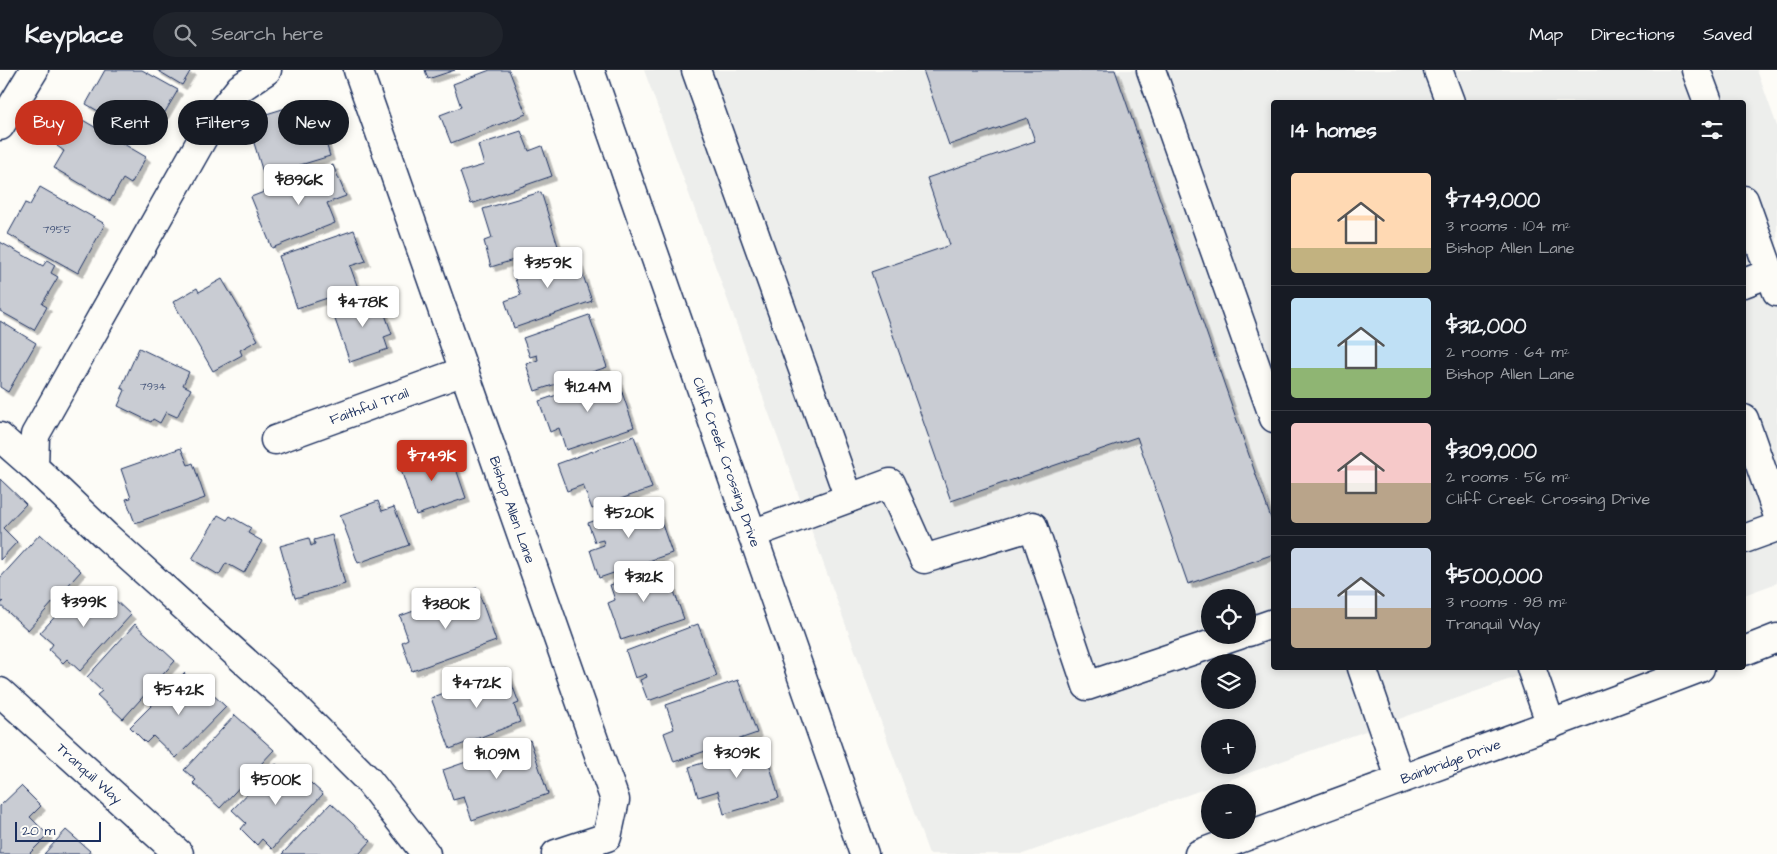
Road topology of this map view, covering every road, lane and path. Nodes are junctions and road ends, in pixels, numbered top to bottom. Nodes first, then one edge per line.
1 (34, 70) edge
2 (267, 70) edge
3 (358, 70) edge
4 (590, 70) edge
5 (696, 70) edge
6 (1151, 70) edge
7 (1438, 70) edge
8 (1696, 70) edge
9 (1449, 100) edge
10 (1707, 100) edge
11 (0, 126) edge
12 (1746, 206) edge
13 (1746, 283) edge
14 (1774, 283) edge
15 (464, 371) junction
16 (1271, 410) edge
17 (1746, 425) edge
18 (0, 437) edge
19 (275, 440) dead end
20 (34, 467) junction
21 (849, 498) junction
22 (1777, 514) edge
23 (1777, 527) edge
24 (752, 534) junction
25 (1746, 538) edge
26 (1271, 624) edge
27 (1256, 629) edge
28 (1777, 638) edge
29 (1212, 644) edge
30 (1746, 650) edge
31 (1363, 670) edge
32 (1532, 670) edge
33 (1695, 670) edge
34 (0, 692) edge
35 (1551, 725) junction
36 (1400, 778) junction
37 (179, 854) edge
38 (426, 854) edge
39 (556, 854) edge
40 (864, 854) edge
41 (1199, 854) edge

1 - 11 street
2 - 20 street
3 - 15 street, Bishop Allen Lane
4 - 24 street, Cliff Creek Crossing Drive
5 - 21 street
6 - 16 street
7 - 9 street
8 - 10 street
12 - 14 street
13 - 14 street
15 - 19 street, Faithful Trail
15 - 39 street, Bishop Allen Lane
17 - 22 street
18 - 20 street
20 - 38 street
21 - 24 street
21 - 29 street
23 - 25 street
24 - 40 street, Cliff Creek Crossing Drive
26 - 27 street
28 - 30 street
31 - 36 street
32 - 35 street
33 - 35 street, Bainbridge Drive
34 - 37 street, Tranquil Way
35 - 36 street, Bainbridge Drive
36 - 41 street, Bainbridge Drive

